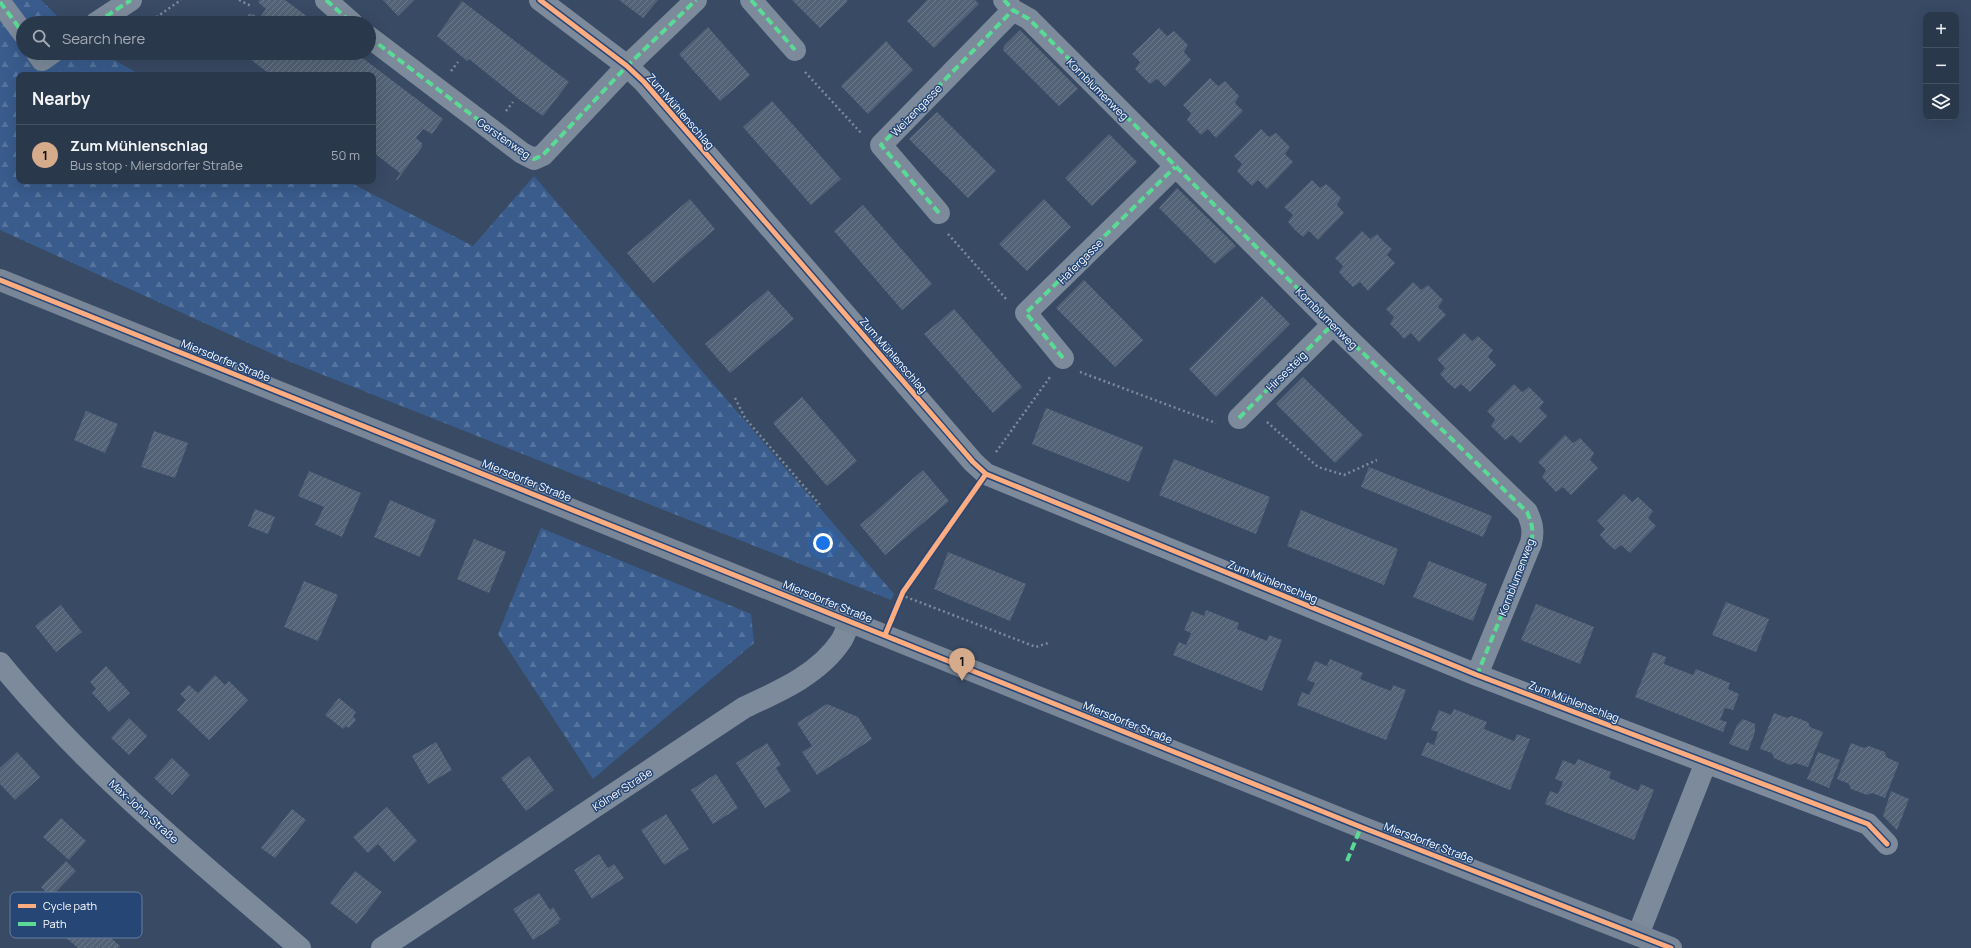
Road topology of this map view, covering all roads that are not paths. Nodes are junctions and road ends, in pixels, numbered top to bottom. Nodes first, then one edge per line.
1 (131, 0) edge
2 (326, 0) edge
3 (540, 0) edge
4 (696, 0) edge
5 (751, 0) edge
6 (0, 2) edge
7 (1009, 5) edge
8 (107, 16) edge
9 (344, 16) edge
10 (16, 24) edge
11 (376, 42) edge
12 (795, 50) road end
13 (627, 66) junction
14 (1175, 167) junction
15 (939, 213) road end
16 (0, 280) edge
17 (1333, 324) junction
18 (1063, 358) road end
19 (1245, 413) road end
20 (850, 621) junction
21 (0, 663) edge
22 (1477, 675) junction
23 (1706, 762) junction
24 (1887, 844) dead end
25 (1638, 935) junction
26 (300, 948) edge
27 (382, 948) edge
28 (1671, 948) edge

1 - 8 street
2 - 9 street
3 - 13 street, Zum Mühlenschlag
4 - 13 street
5 - 12 street
6 - 10 street
7 - 14 street, Kornblumenweg
7 - 15 street, Weizengasse
11 - 13 street, Gerstenweg
13 - 22 street, Zum Mühlenschlag
14 - 17 street, Kornblumenweg
14 - 18 street, Hafergasse
16 - 20 street, Miersdorfer Straße
17 - 19 street, Hirsesteig
17 - 22 street, Kornblumenweg
20 - 25 street, Miersdorfer Straße
20 - 27 street, Kölner Straße
21 - 26 street, Max-John-Straße
22 - 23 street, Zum Mühlenschlag
23 - 24 street, Zum Mühlenschlag
23 - 25 street
25 - 28 street, Miersdorfer Straße

